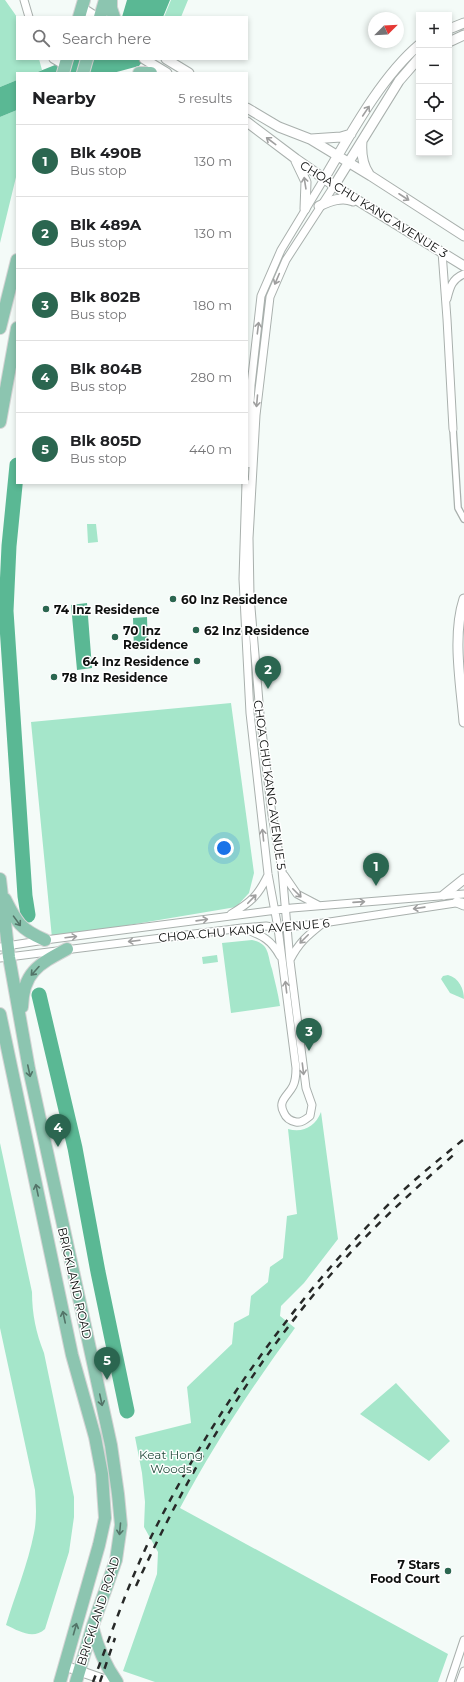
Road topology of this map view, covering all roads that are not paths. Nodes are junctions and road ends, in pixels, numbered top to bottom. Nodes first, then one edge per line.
1 (24, 0) edge
2 (105, 0) edge
3 (111, 0) edge
4 (82, 8) edge
5 (29, 16) edge
6 (94, 16) edge
7 (100, 16) edge
8 (114, 16) edge
9 (464, 23) edge
10 (452, 29) edge
11 (464, 34) edge
12 (452, 40) edge
13 (416, 47) edge
14 (54, 60) edge
15 (87, 60) edge
16 (168, 60) edge
17 (416, 61) edge
18 (148, 64) edge
19 (64, 67) edge
20 (83, 72) edge
21 (140, 72) edge
22 (165, 72) edge
23 (187, 72) edge
24 (248, 109) edge
25 (248, 123) edge
26 (351, 134) junction
27 (310, 139) junction
28 (362, 139) junction
29 (338, 156) junction
30 (296, 159) junction
31 (348, 162) junction
32 (371, 176) junction
33 (324, 179) junction
34 (334, 186) junction
35 (319, 206) junction
36 (366, 206) junction
37 (305, 209) junction
38 (464, 236) edge
39 (287, 240) junction
40 (295, 244) junction
41 (442, 252) junction
42 (16, 264) edge
43 (464, 266) edge
44 (464, 274) edge
45 (446, 305) junction
46 (0, 328) edge
47 (16, 334) edge
48 (0, 422) edge
49 (453, 430) joint
50 (248, 438) edge
51 (246, 484) edge
52 (464, 519) edge
53 (464, 599) edge
54 (248, 621) junction
55 (464, 722) edge
56 (282, 870) junction
57 (268, 874) junction
58 (464, 879) edge
59 (1, 885) edge
60 (464, 894) edge
61 (444, 895) junction
62 (462, 903) edge
63 (320, 905) junction
64 (286, 909) junction
65 (274, 911) junction
66 (228, 917) junction
67 (323, 923) junction
68 (288, 926) junction
69 (242, 928) junction
70 (278, 928) junction
71 (45, 940) junction
72 (67, 949) junction
73 (4, 952) edge
74 (281, 958) junction
75 (290, 960) junction
76 (0, 1014) edge
77 (22, 1032) junction
78 (93, 1625) junction
79 (464, 1640) edge
80 (64, 1666) junction
81 (464, 1671) edge
82 (77, 1676) edge
83 (64, 1681) edge
84 (110, 1682) edge
85 (117, 1682) edge
86 (450, 1682) edge
87 (460, 1682) edge

1 - 5 street
2 - 7 main road
3 - 8 main road
4 - 6 street
9 - 10 street
11 - 12 street
26 -> 13 street
14 - 19 street
15 - 20 main road
16 - 23 street
17 - 28 street, CHOA CHU KANG AVENUE 5
18 - 21 main road
18 - 22 street
24 - 27 street, CHOA CHU KANG AVENUE 3
30 -> 25 street, CHOA CHU KANG AVENUE 3
26 - 27 street
26 - 29 street
27 - 29 street, CHOA CHU KANG AVENUE 3
28 - 31 street, CHOA CHU KANG AVENUE 5
28 - 32 street
29 - 31 street, CHOA CHU KANG AVENUE 3
29 - 33 street
30 - 33 street, CHOA CHU KANG AVENUE 3
37 -> 30 street
31 - 32 street, CHOA CHU KANG AVENUE 3
31 - 34 street, CHOA CHU KANG AVENUE 5
32 -> 38 street, CHOA CHU KANG AVENUE 3
33 - 34 street, CHOA CHU KANG AVENUE 3
33 - 37 street
34 - 35 street, CHOA CHU KANG AVENUE 5
34 - 36 street, CHOA CHU KANG AVENUE 3
35 - 36 street
35 - 40 street, CHOA CHU KANG AVENUE 5
36 - 41 street, CHOA CHU KANG AVENUE 3
37 - 39 street
39 - 40 street
50 -> 39 street
40 -> 54 street, CHOA CHU KANG AVENUE 5
41 - 43 street, CHOA CHU KANG AVENUE 3
41 - 45 street
42 - 46 main road
44 - 45 street
45 - 49 street
47 - 48 main road
49 - 52 street
51 - 54 street, CHOA CHU KANG AVENUE 5
53 - 55 street
54 - 56 street, CHOA CHU KANG AVENUE 5
57 -> 54 street, CHOA CHU KANG AVENUE 5
56 -> 63 street
56 - 64 street, CHOA CHU KANG AVENUE 5
57 - 65 street, CHOA CHU KANG AVENUE 5
66 -> 57 street
58 - 61 street
59 -> 71 main road
59 - 73 main road, BRICKLAND ROAD
60 - 61 street, CHOA CHU KANG AVENUE 6
63 -> 61 street, CHOA CHU KANG AVENUE 6
62 -> 67 street, CHOA CHU KANG AVENUE 6
63 - 64 street, CHOA CHU KANG AVENUE 6
64 - 65 street, CHOA CHU KANG AVENUE 6
64 - 68 street, CHOA CHU KANG AVENUE 5
65 - 66 street, CHOA CHU KANG AVENUE 6
65 - 70 street, CHOA CHU KANG AVENUE 5
71 -> 66 street, CHOA CHU KANG AVENUE 6
67 - 68 street, CHOA CHU KANG AVENUE 6
67 -> 75 street
68 - 70 street, CHOA CHU KANG AVENUE 6
68 - 75 street, CHOA CHU KANG AVENUE 5
69 - 70 street, CHOA CHU KANG AVENUE 6
69 -> 72 street, CHOA CHU KANG AVENUE 6
69 - 74 street
70 - 74 street, CHOA CHU KANG AVENUE 5
71 - 73 street, CHOA CHU KANG AVENUE 6
72 - 73 street, CHOA CHU KANG AVENUE 6
72 -> 77 main road
73 - 77 main road, BRICKLAND ROAD
75 -> 74 street, CHOA CHU KANG AVENUE 5
80 -> 76 main road, BRICKLAND ROAD
77 -> 78 main road, BRICKLAND ROAD
78 - 82 main road, BRICKLAND ROAD
78 - 85 main road
79 - 86 street
80 - 82 street
80 - 83 main road, BRICKLAND ROAD
81 - 87 street
82 - 84 street

